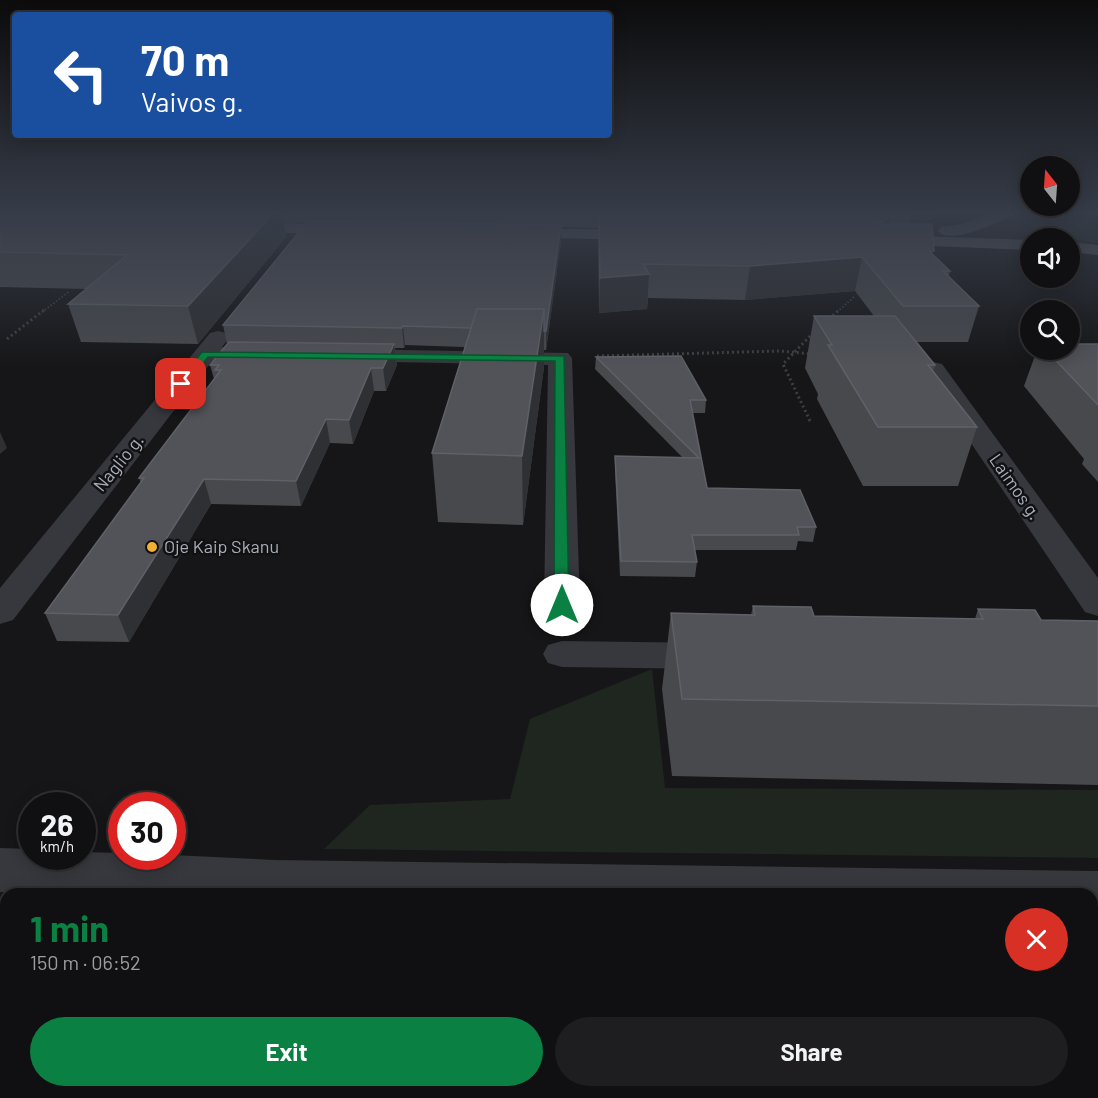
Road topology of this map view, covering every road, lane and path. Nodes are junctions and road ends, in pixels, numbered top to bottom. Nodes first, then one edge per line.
1 (70, 291) edge
2 (854, 297) dead end
3 (234, 319) edge
4 (827, 321) edge
5 (819, 328) edge
6 (7, 339) dead end
7 (792, 352) junction
8 (206, 354) junction
9 (812, 354) dead end
10 (283, 355) edge
11 (328, 355) edge
12 (560, 358) junction
13 (933, 369) edge
14 (810, 421) dead end
15 (1098, 604) edge
16 (562, 605) dead end
17 (0, 612) edge
18 (562, 654) dead end
19 (741, 656) edge
20 (0, 870) edge
21 (692, 888) edge

1 - 6 path
2 - 4 path
3 - 8 street, Naglio g.
5 - 7 path
7 - 9 path
7 - 12 path
7 - 14 path
8 - 10 street
8 - 17 street, Naglio g.
11 - 12 street
12 - 16 street
13 - 15 street, Laimos g.
18 - 19 street
20 - 21 street

